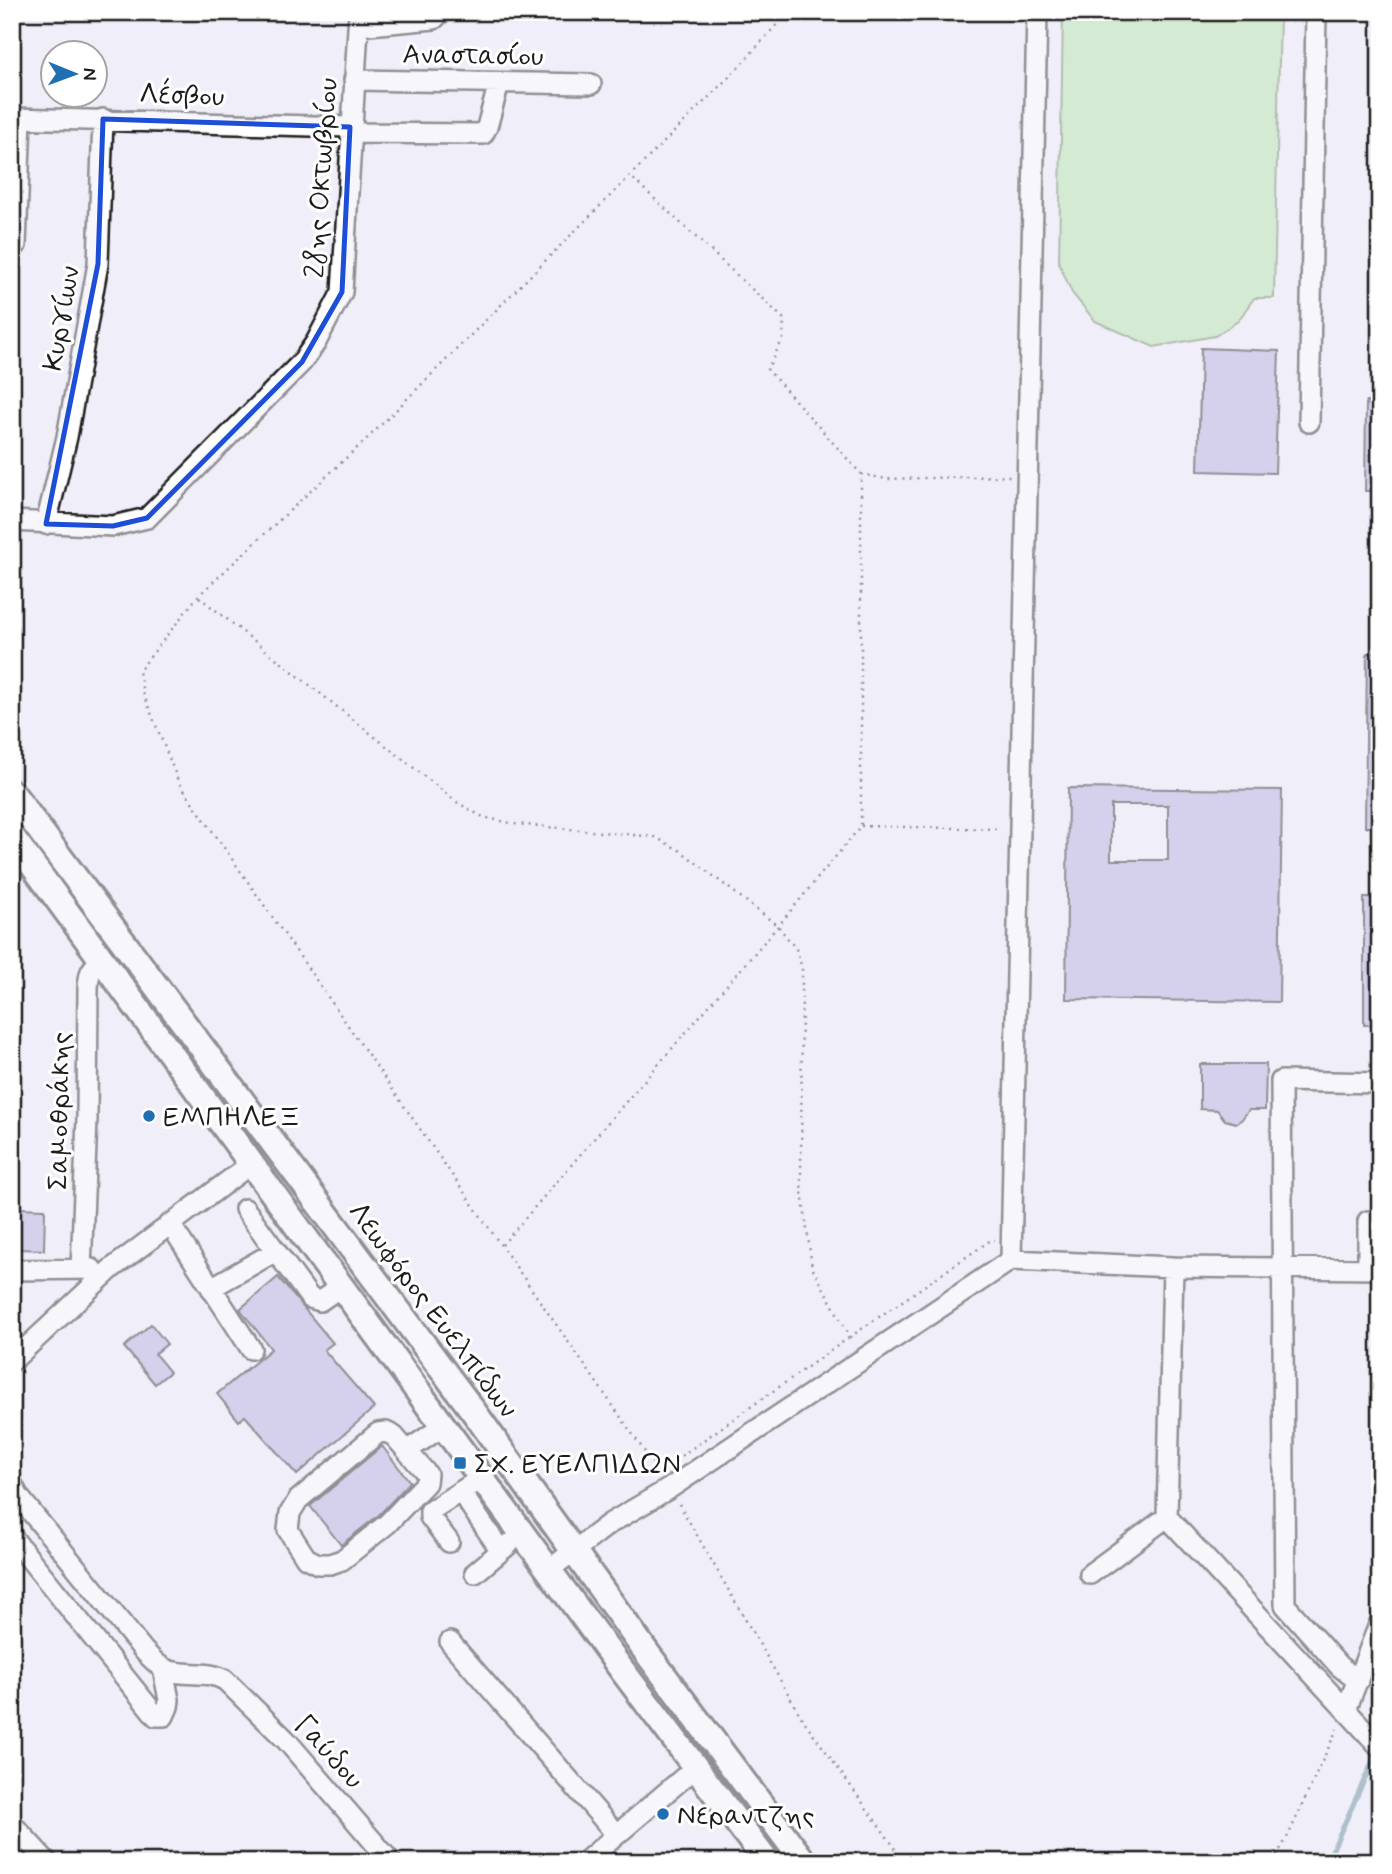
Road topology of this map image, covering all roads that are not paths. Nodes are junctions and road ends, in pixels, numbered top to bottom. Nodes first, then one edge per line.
1 (441, 12) edge
2 (1037, 12) edge
3 (1316, 12) edge
4 (358, 19) edge
5 (354, 80) junction
6 (499, 83) junction
7 (591, 84) dead end
8 (17, 118) edge
9 (103, 119) junction
10 (350, 130) junction
11 (14, 245) edge
12 (1309, 422) dead end
13 (12, 521) edge
14 (46, 524) junction
15 (12, 793) edge
16 (12, 837) edge
17 (103, 960) junction
18 (1380, 1083) edge
19 (253, 1163) junction
20 (245, 1209) dead end
21 (1367, 1221) dead end
22 (170, 1224) junction
23 (314, 1247) junction
24 (1012, 1250) junction
25 (281, 1258) junction
26 (1173, 1267) junction
27 (1282, 1267) junction
28 (81, 1269) junction
29 (111, 1269) junction
30 (1374, 1269) edge
31 (12, 1270) edge
32 (342, 1286) junction
33 (211, 1288) junction
34 (251, 1349) dead end
35 (12, 1362) edge
36 (445, 1425) junction
37 (408, 1450) junction
38 (483, 1477) junction
39 (12, 1484) edge
40 (461, 1492) junction
41 (1167, 1517) junction
42 (524, 1533) junction
43 (12, 1537) edge
44 (449, 1542) dead end
45 (501, 1550) junction
46 (573, 1551) junction
47 (550, 1569) junction
48 (475, 1573) dead end
49 (1090, 1574) dead end
50 (1380, 1622) edge
51 (450, 1642) dead end
52 (163, 1669) junction
53 (1357, 1681) junction
54 (1346, 1710) junction
55 (1380, 1747) edge
56 (696, 1768) junction
57 (12, 1824) edge
58 (616, 1834) junction
59 (766, 1861) edge
60 (47, 1862) edge
61 (391, 1862) edge
62 (584, 1862) edge
63 (804, 1862) edge

1 - 4 street
2 - 24 street
3 - 12 street
4 - 5 street, 28ης Οκτωβρίου
5 - 6 street, Αναστασίου
5 - 10 street, 28ης Οκτωβρίου
6 - 7 street, Αναστασίου
6 - 10 street, Λέσβου
8 - 9 street, Λέσβου
8 - 11 street
9 - 10 street, Λέσβου
9 - 14 street, Κυργίων
10 - 14 street, 28ης Οκτωβρίου
13 - 14 street, 28ης Οκτωβρίου
15 - 46 main road, Λεωφόρος Ευελπίδων
16 - 17 main road, Λεωφόρος Ευελπίδων
17 - 19 main road, Λεωφόρος Ευελπίδων
17 - 28 street, Σαμοθράκης
18 - 27 street
19 - 22 street
19 - 23 main road, Λεωφόρος Ευελπίδων
20 - 25 street
21 - 30 street
22 - 29 street
22 - 33 street
23 - 25 street
23 - 32 main road, Λεωφόρος Ευελπίδων
24 - 26 street
24 - 46 street
25 - 32 street
25 - 33 street
26 - 27 street
26 - 41 street
27 - 30 street
27 - 53 street
28 - 29 street
28 - 31 street
29 - 35 street
32 - 36 main road, Λεωφόρος Ευελπίδων
33 - 34 street
36 - 37 street
36 - 38 main road, Λεωφόρος Ευελπίδων
37 - 37 street
38 - 40 street
38 - 42 main road, Λεωφόρος Ευελπίδων
39 - 52 street
40 - 44 street
40 - 45 street
41 - 49 street
41 - 54 street
42 - 45 street
42 - 47 main road, Λεωφόρος Ευελπίδων
43 - 52 street
45 - 48 street
46 - 47 street
46 - 63 main road, Λεωφόρος Ευελπίδων
47 - 56 main road, Λεωφόρος Ευελπίδων
50 - 53 street
51 - 58 street
52 - 61 street, Γαύδου
53 - 54 street
54 - 55 street
56 - 58 street
56 - 59 main road, Λεωφόρος Ευελπίδων
57 - 60 street
58 - 62 street

